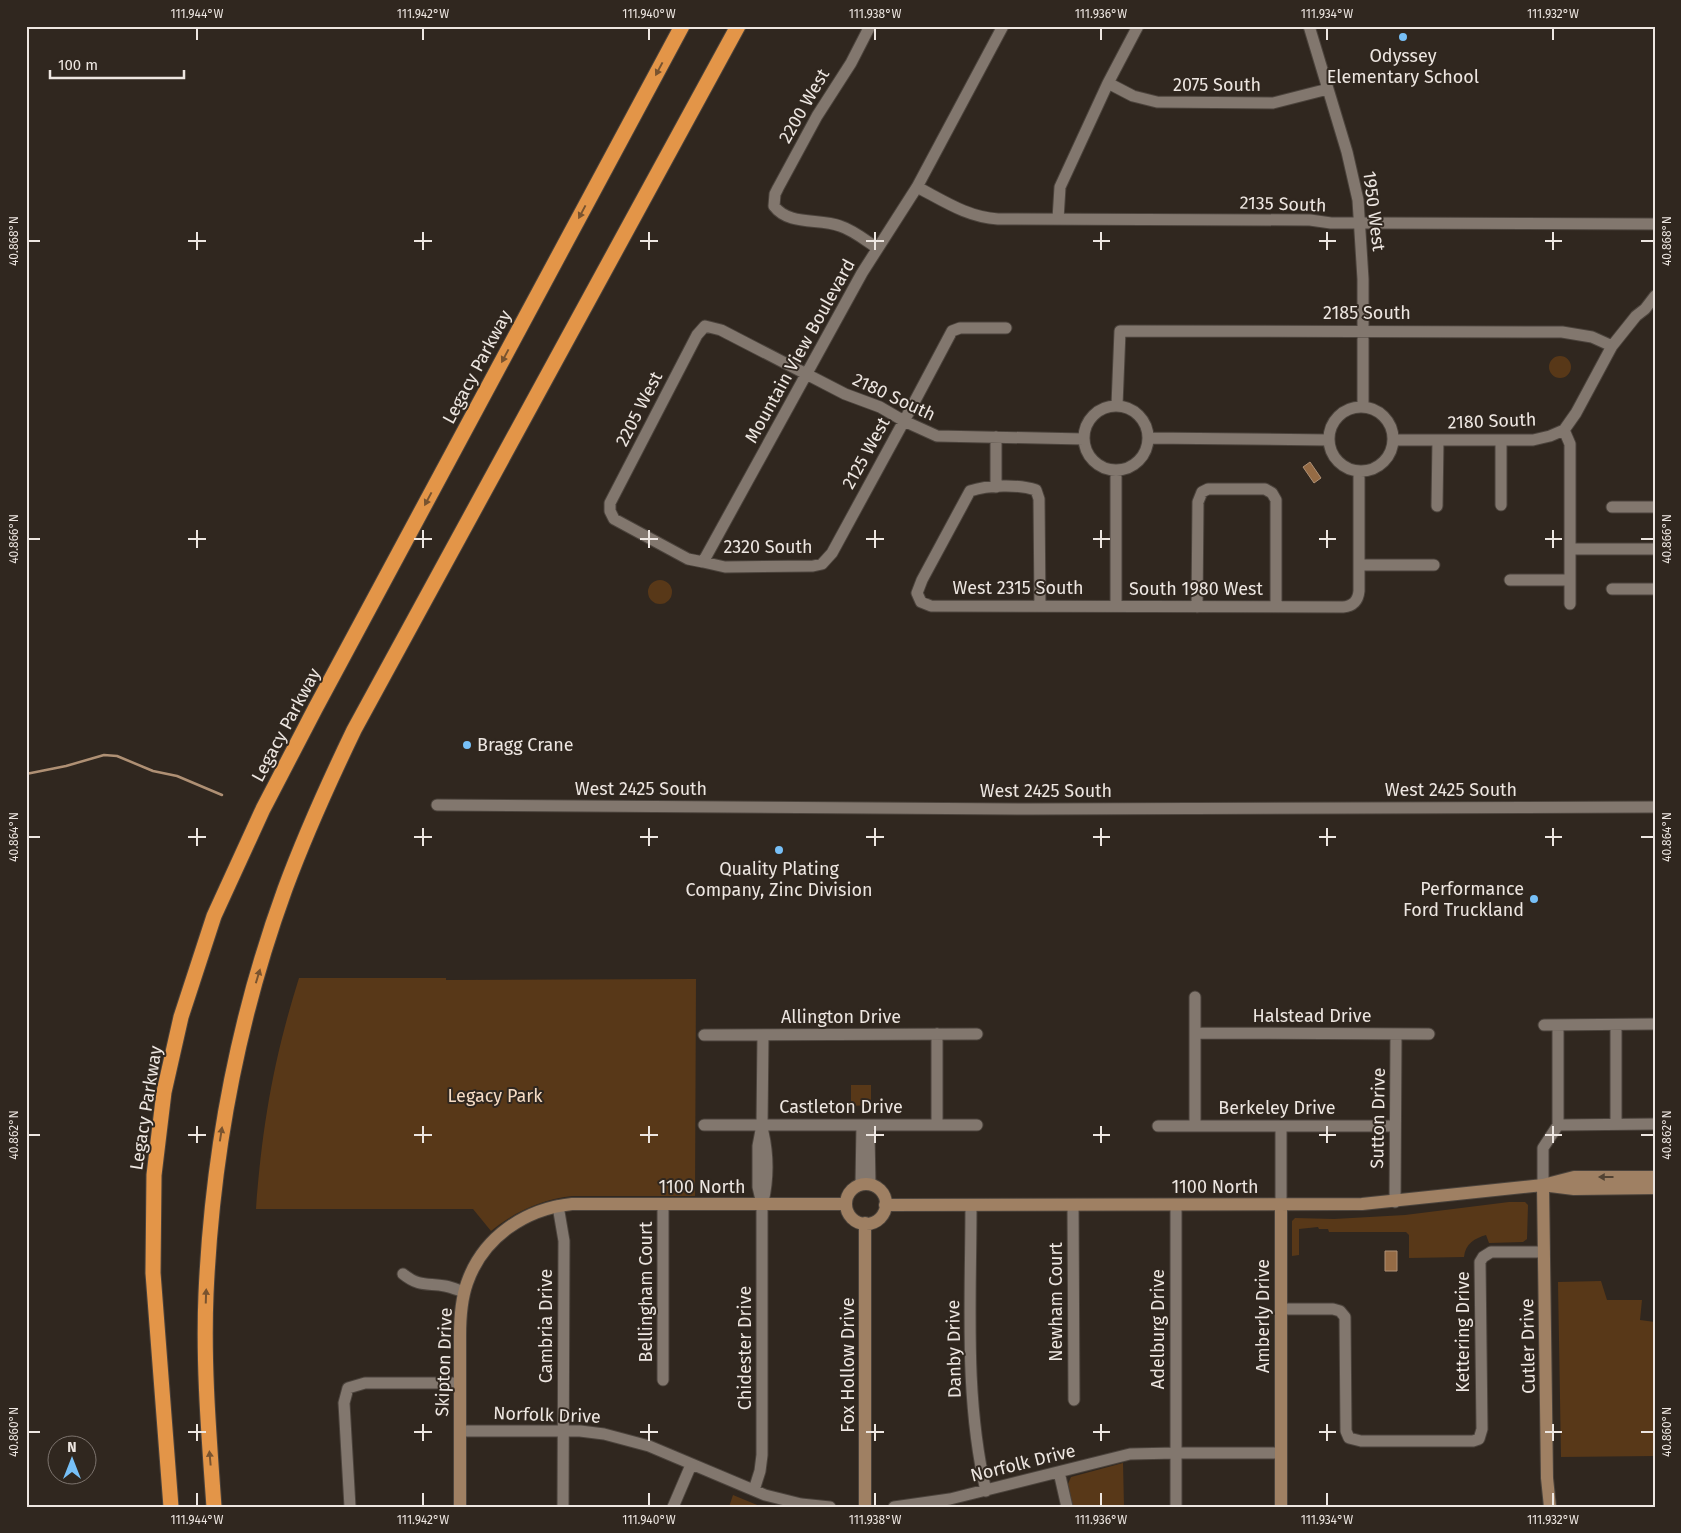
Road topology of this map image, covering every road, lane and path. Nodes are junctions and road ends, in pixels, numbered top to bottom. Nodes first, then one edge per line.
1 (682, 26) edge
2 (738, 26) edge
3 (870, 26) edge
4 (1003, 26) edge
5 (1138, 26) edge
6 (1309, 26) edge
7 (1108, 84) junction
8 (1328, 89) junction
9 (917, 187) junction
10 (1058, 218) junction
11 (1361, 223) junction
12 (1655, 224) edge
13 (876, 248) junction
14 (1655, 296) edge
15 (1650, 308) edge
16 (705, 326) joint
17 (1006, 328) dead end
18 (1363, 330) junction
19 (1612, 346) junction
20 (807, 375) junction
21 (1117, 405) junction
22 (1363, 407) junction
23 (904, 421) junction
24 (1564, 430) junction
25 (996, 437) junction
26 (1149, 438) junction
27 (1084, 439) junction
28 (1329, 440) junction
29 (1393, 440) junction
30 (1438, 440) junction
31 (1501, 440) junction
32 (1116, 471) junction
33 (1360, 471) junction
34 (996, 487) junction
35 (1437, 506) dead end
36 (1501, 506) dead end
37 (1612, 507) dead end
38 (1655, 507) edge
39 (610, 511) joint
40 (1570, 549) junction
41 (1655, 549) edge
42 (703, 562) junction
43 (822, 564) joint
44 (1434, 565) dead end
45 (1359, 566) junction
46 (1510, 580) dead end
47 (1570, 580) junction
48 (1612, 589) dead end
49 (1655, 589) edge
50 (1570, 604) dead end
51 (1040, 606) junction
52 (1116, 606) junction
53 (1197, 607) junction
54 (1276, 607) junction
55 (437, 805) dead end
56 (1655, 807) edge
57 (1195, 997) dead end
58 (1655, 1024) edge
59 (1558, 1025) junction
60 (1616, 1025) junction
61 (1544, 1026) dead end
62 (1195, 1033) junction
63 (704, 1034) dead end
64 (763, 1034) junction
65 (937, 1034) junction
66 (977, 1034) dead end
67 (1396, 1034) junction
68 (1429, 1034) dead end
69 (1616, 1124) junction
70 (1655, 1124) edge
71 (704, 1125) dead end
72 (762, 1125) junction
73 (865, 1125) junction
74 (937, 1125) junction
75 (977, 1125) dead end
76 (1558, 1125) junction
77 (1158, 1126) dead end
78 (1195, 1126) junction
79 (1281, 1126) junction
80 (1395, 1126) junction
81 (1655, 1177) edge
82 (866, 1184) junction
83 (1543, 1185) junction
84 (1655, 1188) edge
85 (1395, 1202) junction
86 (663, 1204) junction
87 (762, 1204) junction
88 (846, 1204) junction
89 (886, 1205) junction
90 (971, 1205) junction
91 (1074, 1205) junction
92 (1176, 1205) junction
93 (1281, 1205) junction
94 (558, 1206) junction
95 (865, 1223) junction
96 (1544, 1252) junction
97 (403, 1274) dead end
98 (464, 1292) junction
99 (1281, 1309) junction
100 (663, 1380) dead end
101 (460, 1383) junction
102 (1074, 1400) dead end
103 (460, 1431) junction
104 (563, 1431) junction
105 (1176, 1453) junction
106 (1281, 1453) junction
107 (691, 1465) junction
108 (1059, 1472) junction
109 (754, 1490) junction
110 (986, 1491) junction
111 (171, 1507) edge
112 (214, 1507) edge
113 (350, 1507) edge
114 (460, 1507) edge
115 (563, 1507) edge
116 (674, 1507) edge
117 (830, 1507) edge
118 (865, 1507) edge
119 (894, 1507) edge
120 (1067, 1507) edge
121 (1176, 1507) edge
122 (1281, 1507) edge
123 (1550, 1507) edge

1 -> 111 highway, Legacy Parkway
112 -> 2 highway
3 - 13 street, 2200 West
4 - 9 street, Mountain View Boulevard
5 - 7 street
6 - 8 street, 1950 West
7 - 8 street, 2075 South
7 - 10 street
8 - 11 street, 1950 West
9 - 10 street, 2135 South
9 - 13 street, Mountain View Boulevard
10 - 11 street, 2135 South
11 - 12 street, 2135 South
11 - 18 street, 1950 West
13 - 20 street, Mountain View Boulevard
14 - 15 street
15 - 19 street
16 - 20 street, 2180 South
16 - 39 street, 2205 West
17 - 23 street, 2125 West
18 - 19 street, 2185 South
18 - 21 street, 2185 South
18 - 22 street, 1950 West
19 - 24 street
20 - 23 street, 2180 South
20 - 42 street, Mountain View Boulevard
21 - 26 street
21 - 27 street
22 - 28 street
22 - 29 street
23 - 25 street, 2180 South
23 - 43 street, 2125 West
24 - 31 street, 2180 South
24 - 40 street
25 - 27 street, 2180 South
25 - 34 street
26 - 28 street
26 - 32 street
27 - 32 street
28 - 33 street
29 - 30 street, 2180 South
29 - 33 street
30 - 31 street, 2180 South
30 - 35 street
31 - 36 street
32 - 52 street
33 - 45 street
34 - 51 street
34 - 51 street, West 2315 South
37 - 38 street
39 - 42 street, 2320 South
40 - 41 street
40 - 47 street
42 - 43 street, 2320 South
44 - 45 street
45 - 54 street, South 1980 West
46 - 47 street
47 - 50 street
48 - 49 street
51 - 52 street, West 2315 South
52 - 53 street, South 1980 West
53 - 54 street, South 1980 West
53 - 54 street, South 1980 West
55 - 56 street, West 2425 South
57 - 62 street
58 - 60 street
59 - 60 street
59 - 61 street
59 - 76 street
60 - 69 street
62 - 67 street, Halstead Drive
62 - 78 street
63 - 64 street, Allington Drive
64 - 65 street, Allington Drive
64 - 72 street, Chidester Drive
65 - 66 street, Allington Drive
65 - 74 street
67 - 68 street, Halstead Drive
67 - 80 street, Sutton Drive
69 - 70 street
69 - 76 street
71 - 72 street, Castleton Drive
72 - 73 street, Castleton Drive
72 - 87 street, Chidester Drive
73 - 74 street, Castleton Drive
73 - 82 street
74 - 75 street, Castleton Drive
76 - 83 street
77 - 78 street, Berkeley Drive
78 - 79 street, Berkeley Drive
79 - 80 street, Berkeley Drive
79 - 93 street, Amberly Drive
80 - 85 street, Sutton Drive
81 -> 83 street, 1100 North
82 - 88 street
82 - 89 street
83 - 84 street, 1100 North
83 - 85 street, 1100 North
83 - 96 street, Cutler Drive
85 - 93 street, 1100 North
86 - 87 street, 1100 North
86 - 94 street, 1100 North
86 - 100 street, Bellingham Court
87 - 88 street, 1100 North
87 - 109 street, Chidester Drive
88 - 95 street
89 - 90 street, 1100 North
89 - 95 street
90 - 91 street, 1100 North
90 - 110 street, Danby Drive
91 - 92 street, 1100 North
91 - 102 street, Newham Court
92 - 93 street, 1100 North
92 - 105 street, Adelburg Drive
93 - 99 street, Amberly Drive
94 - 98 street, Skipton Drive
94 - 104 street, Cambria Drive
95 - 118 street, Fox Hollow Drive
96 - 99 street, Kettering Drive
96 - 123 street, Cutler Drive
97 - 98 street
98 - 101 street, Skipton Drive
99 - 106 street, Amberly Drive
101 - 103 street, Skipton Drive
101 - 113 street
103 - 104 street, Norfolk Drive
103 - 114 street, Skipton Drive
104 - 107 street, Norfolk Drive
104 - 115 street, Cambria Drive
105 - 106 street, Norfolk Drive
105 - 108 street, Norfolk Drive
105 - 121 street, Adelburg Drive
106 - 122 street, Amberly Drive
107 - 109 street, Norfolk Drive
107 - 116 street
108 - 110 street, Norfolk Drive
108 - 120 street
109 - 117 street, Norfolk Drive
110 - 119 street, Norfolk Drive

